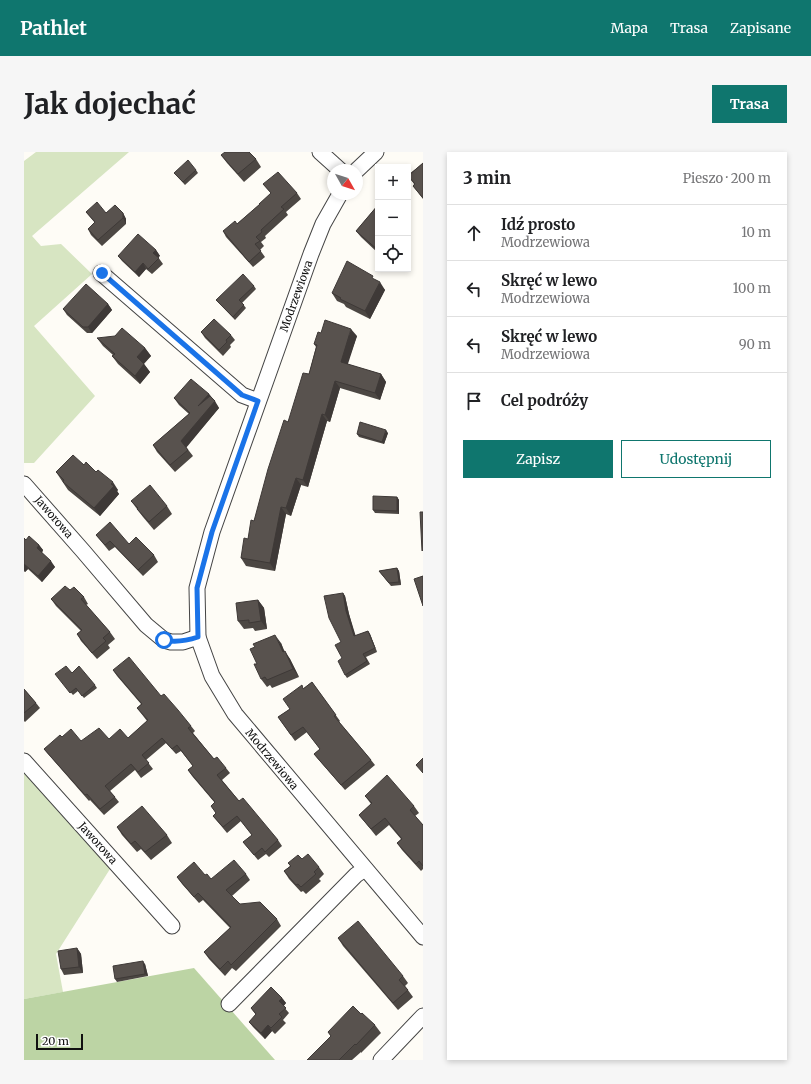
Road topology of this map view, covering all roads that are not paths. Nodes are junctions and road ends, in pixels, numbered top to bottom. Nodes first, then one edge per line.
1 (320, 152) edge
2 (376, 152) edge
3 (333, 164) edge
4 (363, 164) edge
5 (337, 200) edge
6 (102, 273) dead end
7 (258, 401) junction
8 (24, 484) edge
9 (198, 637) junction
10 (24, 761) edge
11 (365, 868) junction
12 (172, 926) dead end
13 (423, 937) edge
14 (229, 1004) dead end
15 (423, 1016) edge
16 (381, 1060) edge

1 - 3 street
2 - 4 street
5 - 7 street, Modrzewiowa
6 - 7 street
7 - 9 street, Modrzewiowa
8 - 9 street, Jaworowa
9 - 11 street, Modrzewiowa
10 - 12 street, Jaworowa
11 - 13 street, Modrzewiowa
11 - 14 street
15 - 16 street

